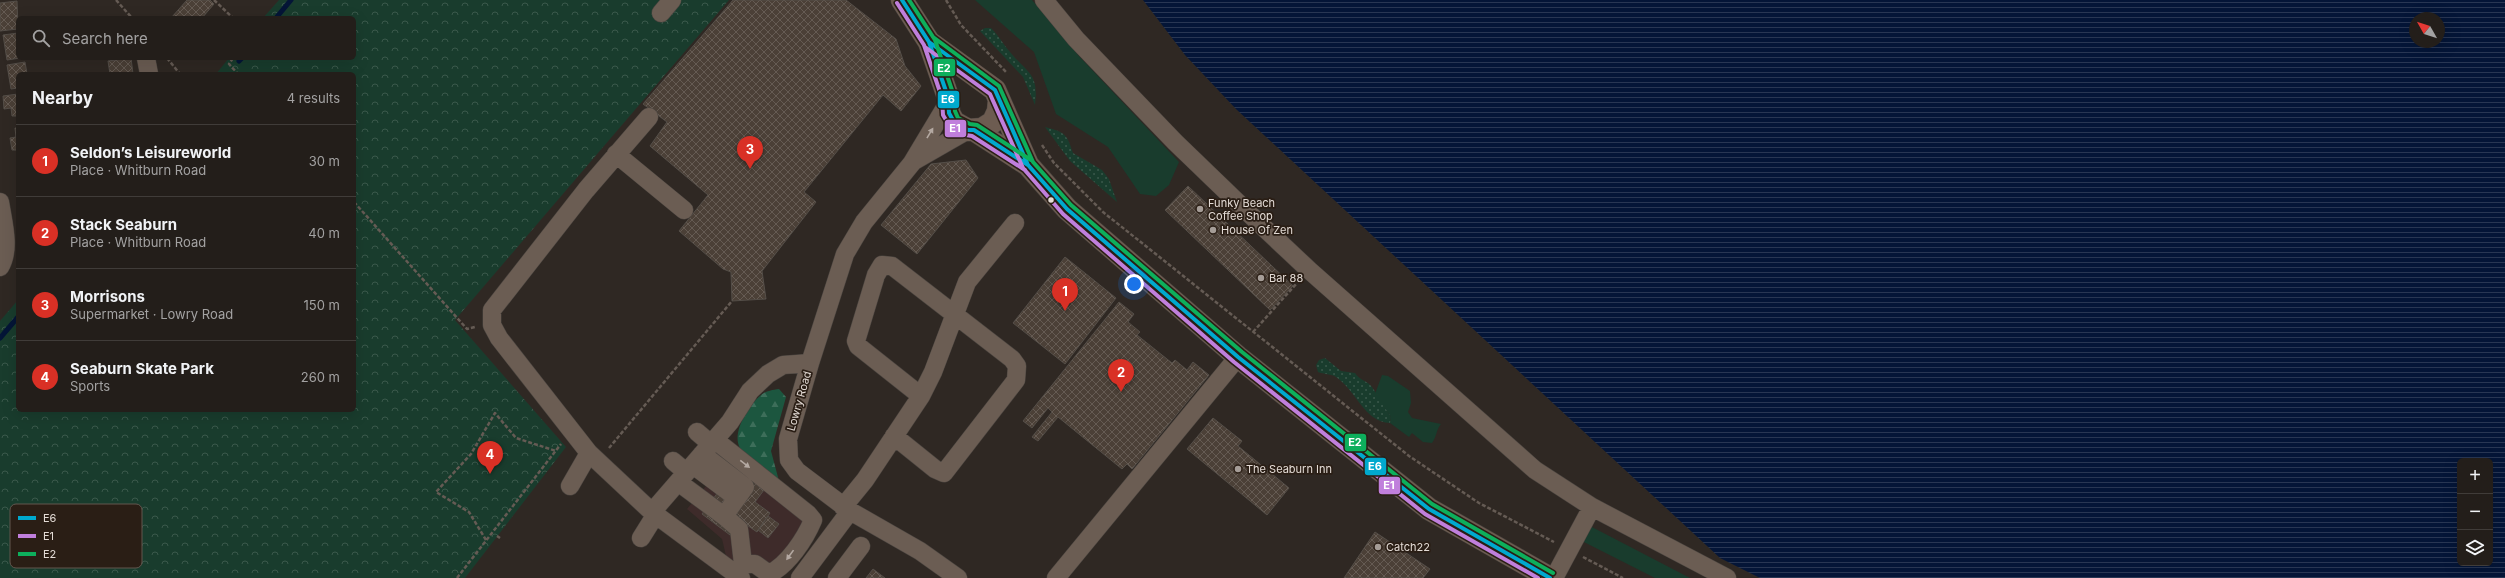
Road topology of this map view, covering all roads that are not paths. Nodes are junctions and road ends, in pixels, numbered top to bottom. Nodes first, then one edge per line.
1 (902, 0) edge
2 (1044, 0) edge
3 (929, 42) junction
4 (146, 60) edge
5 (149, 72) edge
6 (986, 82) junction
7 (948, 100) junction
8 (999, 100) junction
9 (649, 117) dead end
10 (971, 130) junction
11 (616, 154) junction
12 (912, 163) junction
13 (1028, 165) junction
14 (0, 202) edge
15 (684, 210) dead end
16 (1015, 223) dead end
17 (12, 242) edge
18 (0, 267) edge
19 (954, 314) junction
20 (1238, 356) junction
21 (810, 363) junction
22 (920, 396) junction
23 (697, 432) dead end
24 (894, 436) junction
25 (594, 458) junction
26 (693, 462) junction
27 (570, 486) dead end
28 (1592, 507) junction
29 (730, 508) junction
30 (846, 509) junction
31 (654, 513) junction
32 (641, 538) dead end
33 (861, 546) dead end
34 (740, 572) edge
35 (800, 578) edge
36 (837, 578) edge
37 (958, 578) edge
38 (1056, 578) edge
39 (1550, 578) edge
40 (1554, 578) edge
41 (1727, 578) edge

1 - 3 main road
2 - 28 street
3 - 6 main road
3 - 7 main road
4 - 5 street
6 - 7 main road
6 - 8 main road
7 - 10 main road
12 -> 7 street, Lowry Road
8 - 10 main road
8 - 13 main road
9 - 11 street
10 - 12 street, Lowry Road
10 - 13 main road
11 - 15 street
11 - 25 street
12 - 21 street, Lowry Road
13 - 20 main road
14 - 17 street
16 - 19 street
17 - 18 street
19 - 22 street
19 - 22 street
19 - 24 street
20 - 38 street
20 - 39 main road
21 - 26 street
21 - 30 street, Lowry Road
22 - 24 street
23 - 26 street
24 - 30 street
25 - 27 street
25 - 31 street
26 - 29 street
26 - 29 street
26 - 31 street
26 -> 34 street
28 - 40 street
28 - 41 street
29 - 34 street
30 - 35 street
30 - 37 street, Lowry Road
31 - 32 street
31 - 34 street
33 - 36 street

